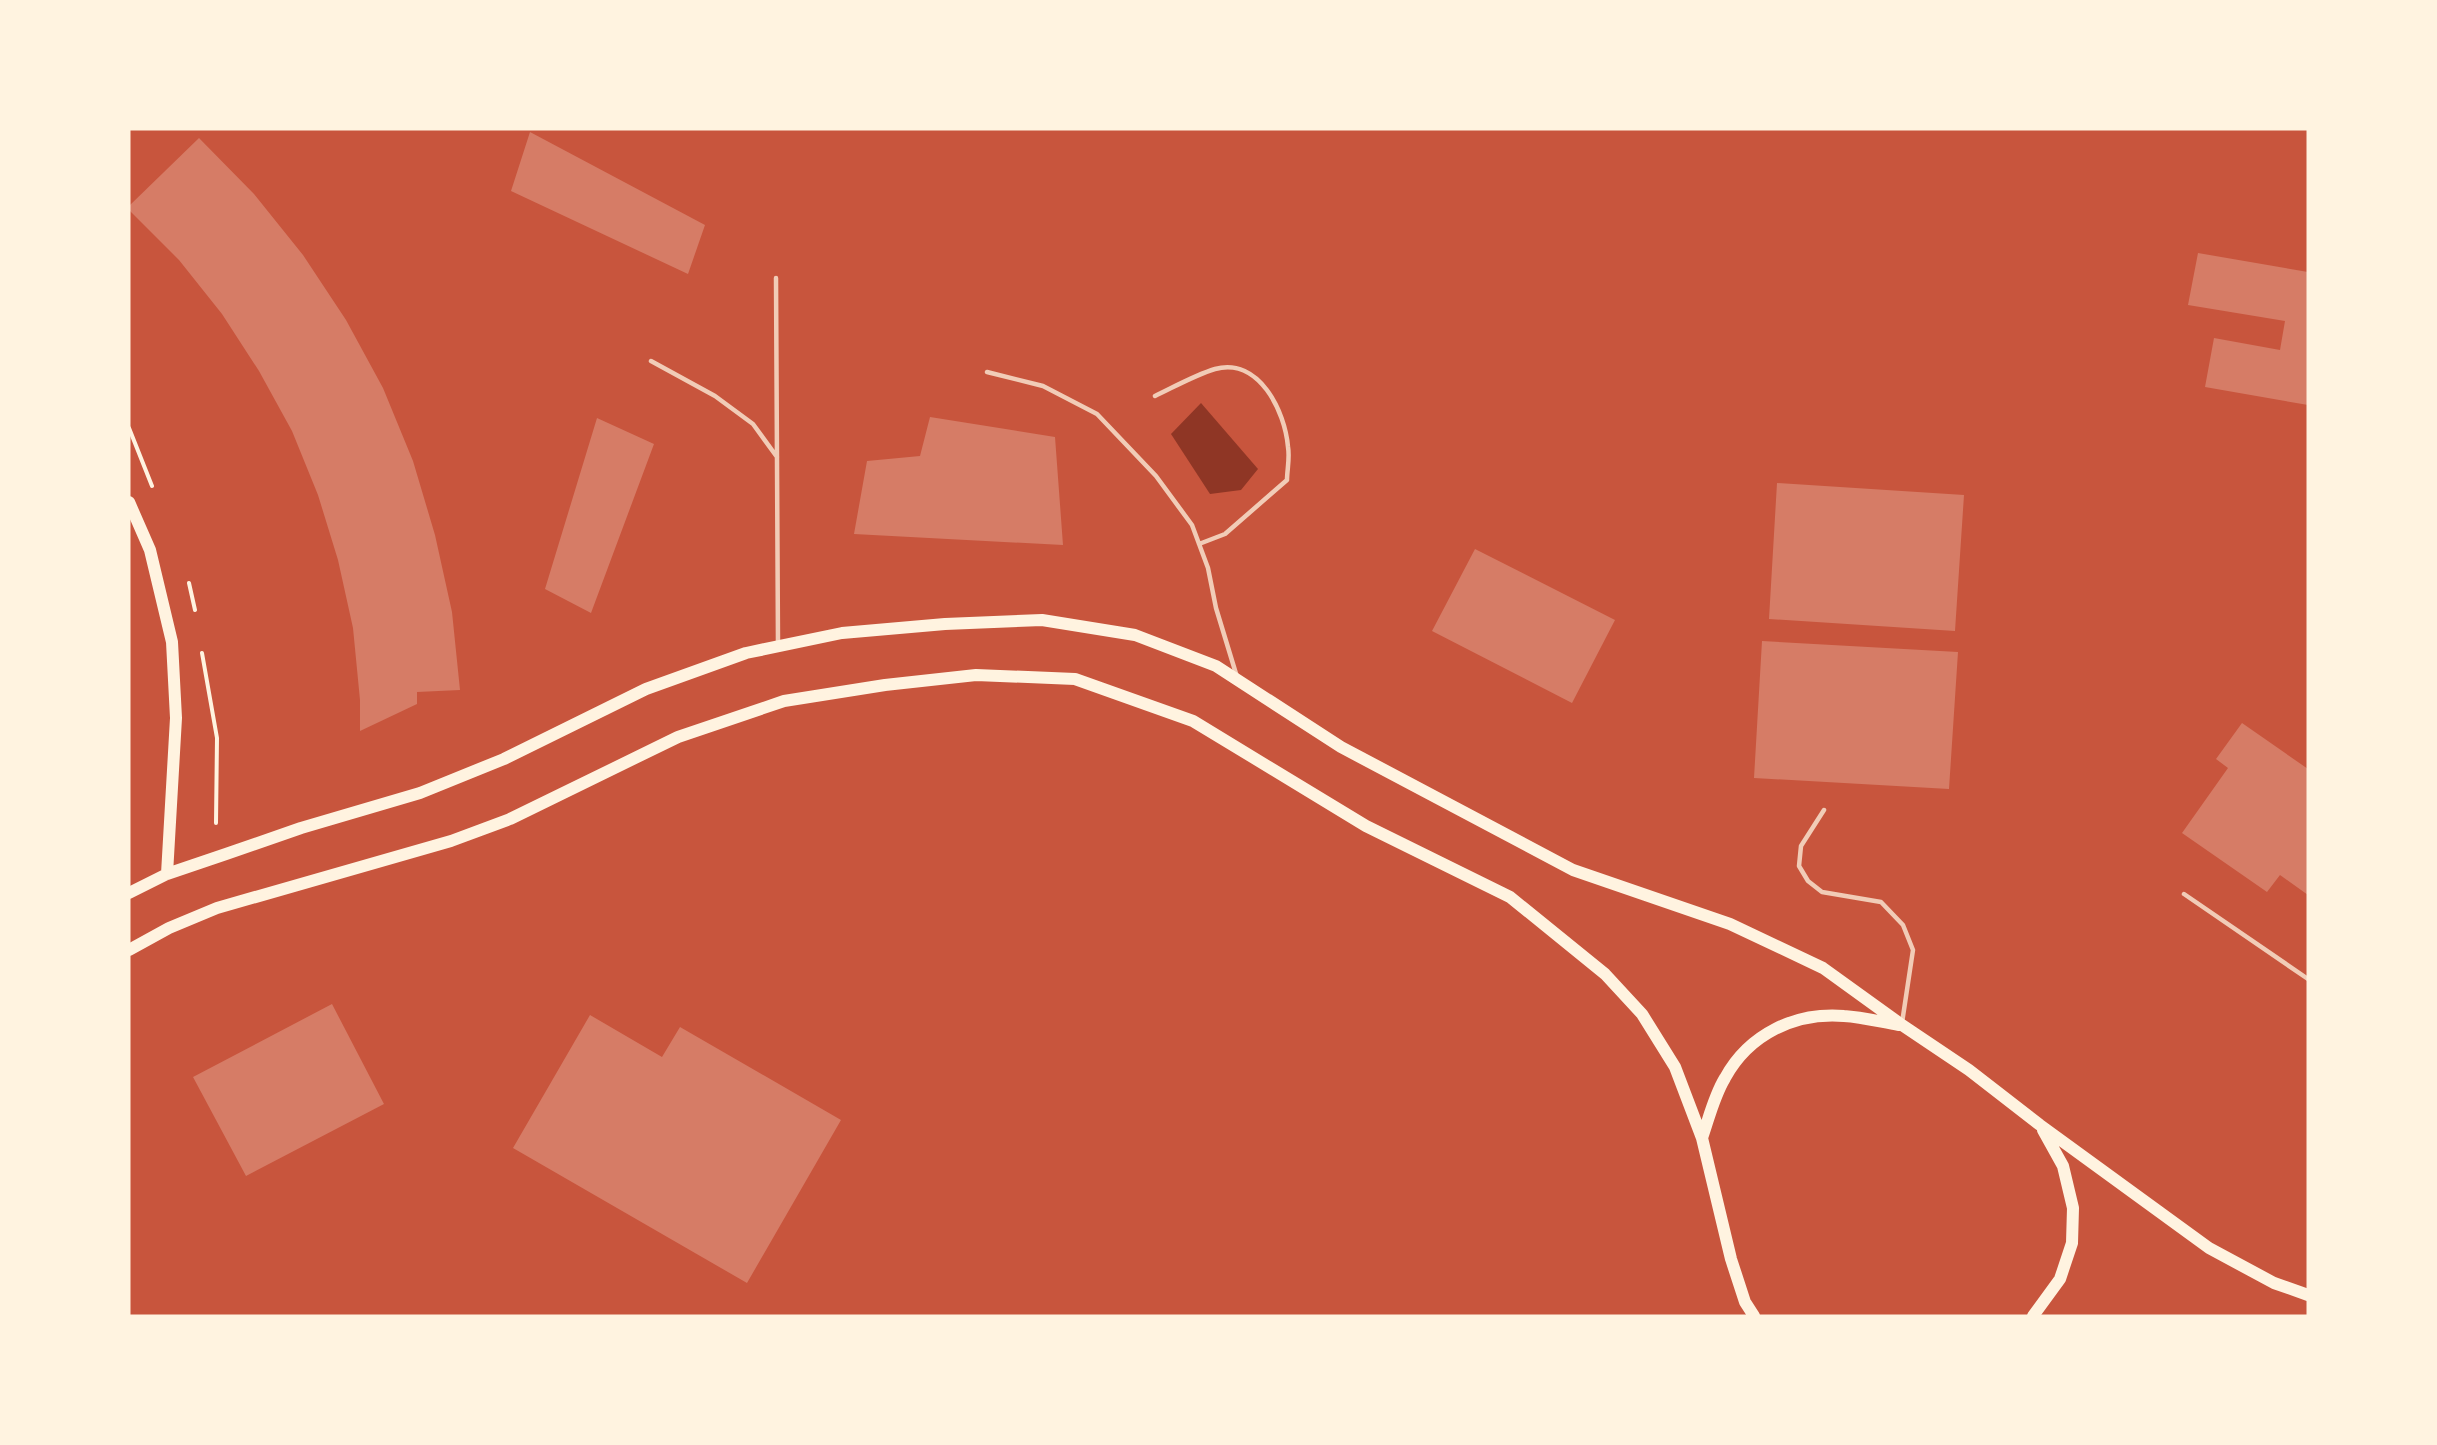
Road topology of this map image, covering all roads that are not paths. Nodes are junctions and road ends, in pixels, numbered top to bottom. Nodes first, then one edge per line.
1 (776, 278) dead end
2 (651, 361) dead end
3 (987, 372) dead end
4 (1155, 396) dead end
5 (777, 457) junction
6 (129, 502) edge
7 (1199, 544) junction
8 (778, 646) junction
9 (1238, 680) junction
10 (1824, 810) dead end
11 (167, 874) junction
12 (129, 893) edge
13 (2184, 894) dead end
14 (129, 950) edge
15 (2308, 979) edge
16 (1902, 1025) junction
17 (2040, 1125) junction
18 (1702, 1138) junction
19 (2308, 1295) edge
20 (1754, 1316) edge
21 (2033, 1316) edge

1 - 5 lane
2 - 5 lane
3 - 7 lane
4 - 7 lane
5 - 8 lane
6 - 11 main road
7 - 9 lane
8 - 9 main road
8 - 11 main road
9 - 16 main road
10 - 16 lane
11 - 12 main road
13 - 15 lane
14 - 18 main road
16 - 17 main road
16 - 18 main road
17 - 19 main road
17 - 21 main road
18 - 20 main road

